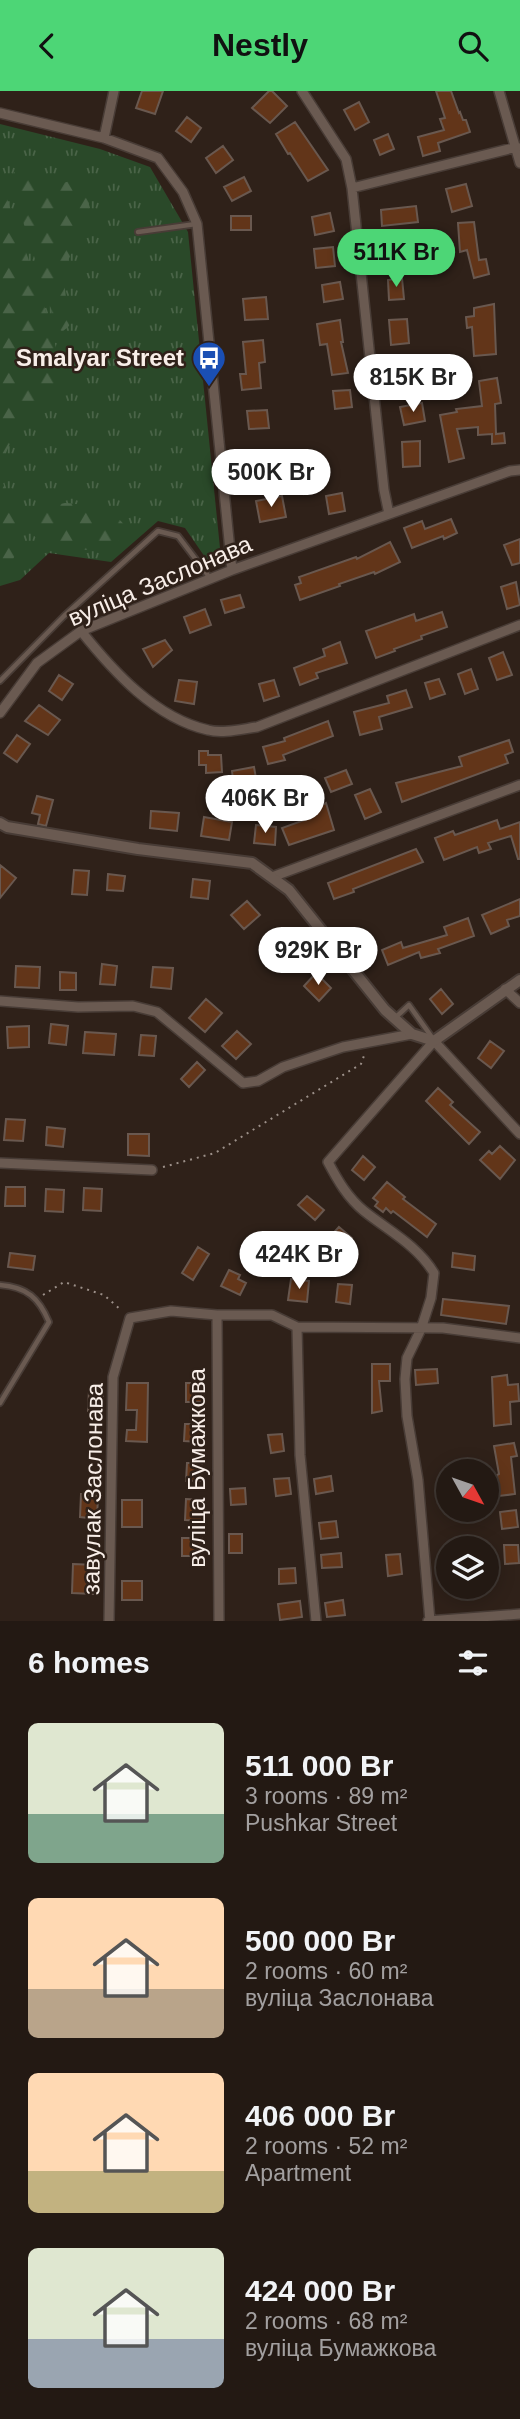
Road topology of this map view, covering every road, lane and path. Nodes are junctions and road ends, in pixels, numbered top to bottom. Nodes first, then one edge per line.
1 (114, 91) edge
2 (302, 91) edge
3 (499, 91) edge
4 (0, 113) edge
5 (104, 138) junction
6 (517, 147) junction
7 (520, 163) edge
8 (352, 188) junction
9 (197, 224) junction
10 (138, 232) dead end
11 (520, 470) edge
12 (389, 515) junction
13 (232, 570) junction
14 (210, 578) junction
15 (520, 625) edge
16 (80, 631) junction
17 (0, 681) edge
18 (0, 713) edge
19 (520, 785) edge
20 (0, 823) edge
21 (272, 877) junction
22 (520, 980) edge
23 (505, 989) junction
24 (0, 1001) edge
25 (520, 1003) edge
26 (394, 1019) junction
27 (412, 1034) junction
28 (434, 1041) junction
29 (369, 1042) junction
30 (520, 1134) edge
31 (0, 1163) edge
32 (152, 1170) joint
33 (0, 1285) edge
34 (37, 1298) junction
35 (217, 1315) junction
36 (130, 1318) junction
37 (297, 1327) junction
38 (421, 1329) junction
39 (520, 1338) edge
40 (0, 1403) edge
41 (520, 1614) edge
42 (109, 1621) edge
43 (219, 1621) edge
44 (316, 1621) edge
45 (429, 1621) edge

1 - 5 street
2 - 8 street
3 - 6 street
4 - 5 street
5 - 9 street
6 - 7 street
6 - 8 street
8 - 12 street
9 - 10 lane
9 - 13 street
11 - 12 street, вуліца Заслонава
12 - 13 street, вуліца Заслонава
13 - 14 street, вуліца Заслонава
14 - 16 street, вуліца Заслонава
14 - 17 lane
15 - 16 street
16 - 18 street, вуліца Заслонава
19 - 21 street
20 - 21 street
21 - 26 street
22 - 23 street
23 - 25 street
23 - 28 street
24 - 29 street
26 - 27 street
26 - 28 lane
27 - 28 street
27 - 29 street
28 - 30 street
28 - 38 street
29 - 32 path
31 - 32 street
33 - 34 lane
34 - 36 path
34 - 40 lane
35 - 36 street
35 - 37 street
35 - 43 street, вуліца Бумажкова
36 - 42 street, завулак Заслонава
37 - 38 street
37 - 44 street
38 - 39 street
38 - 45 street
41 - 45 street

